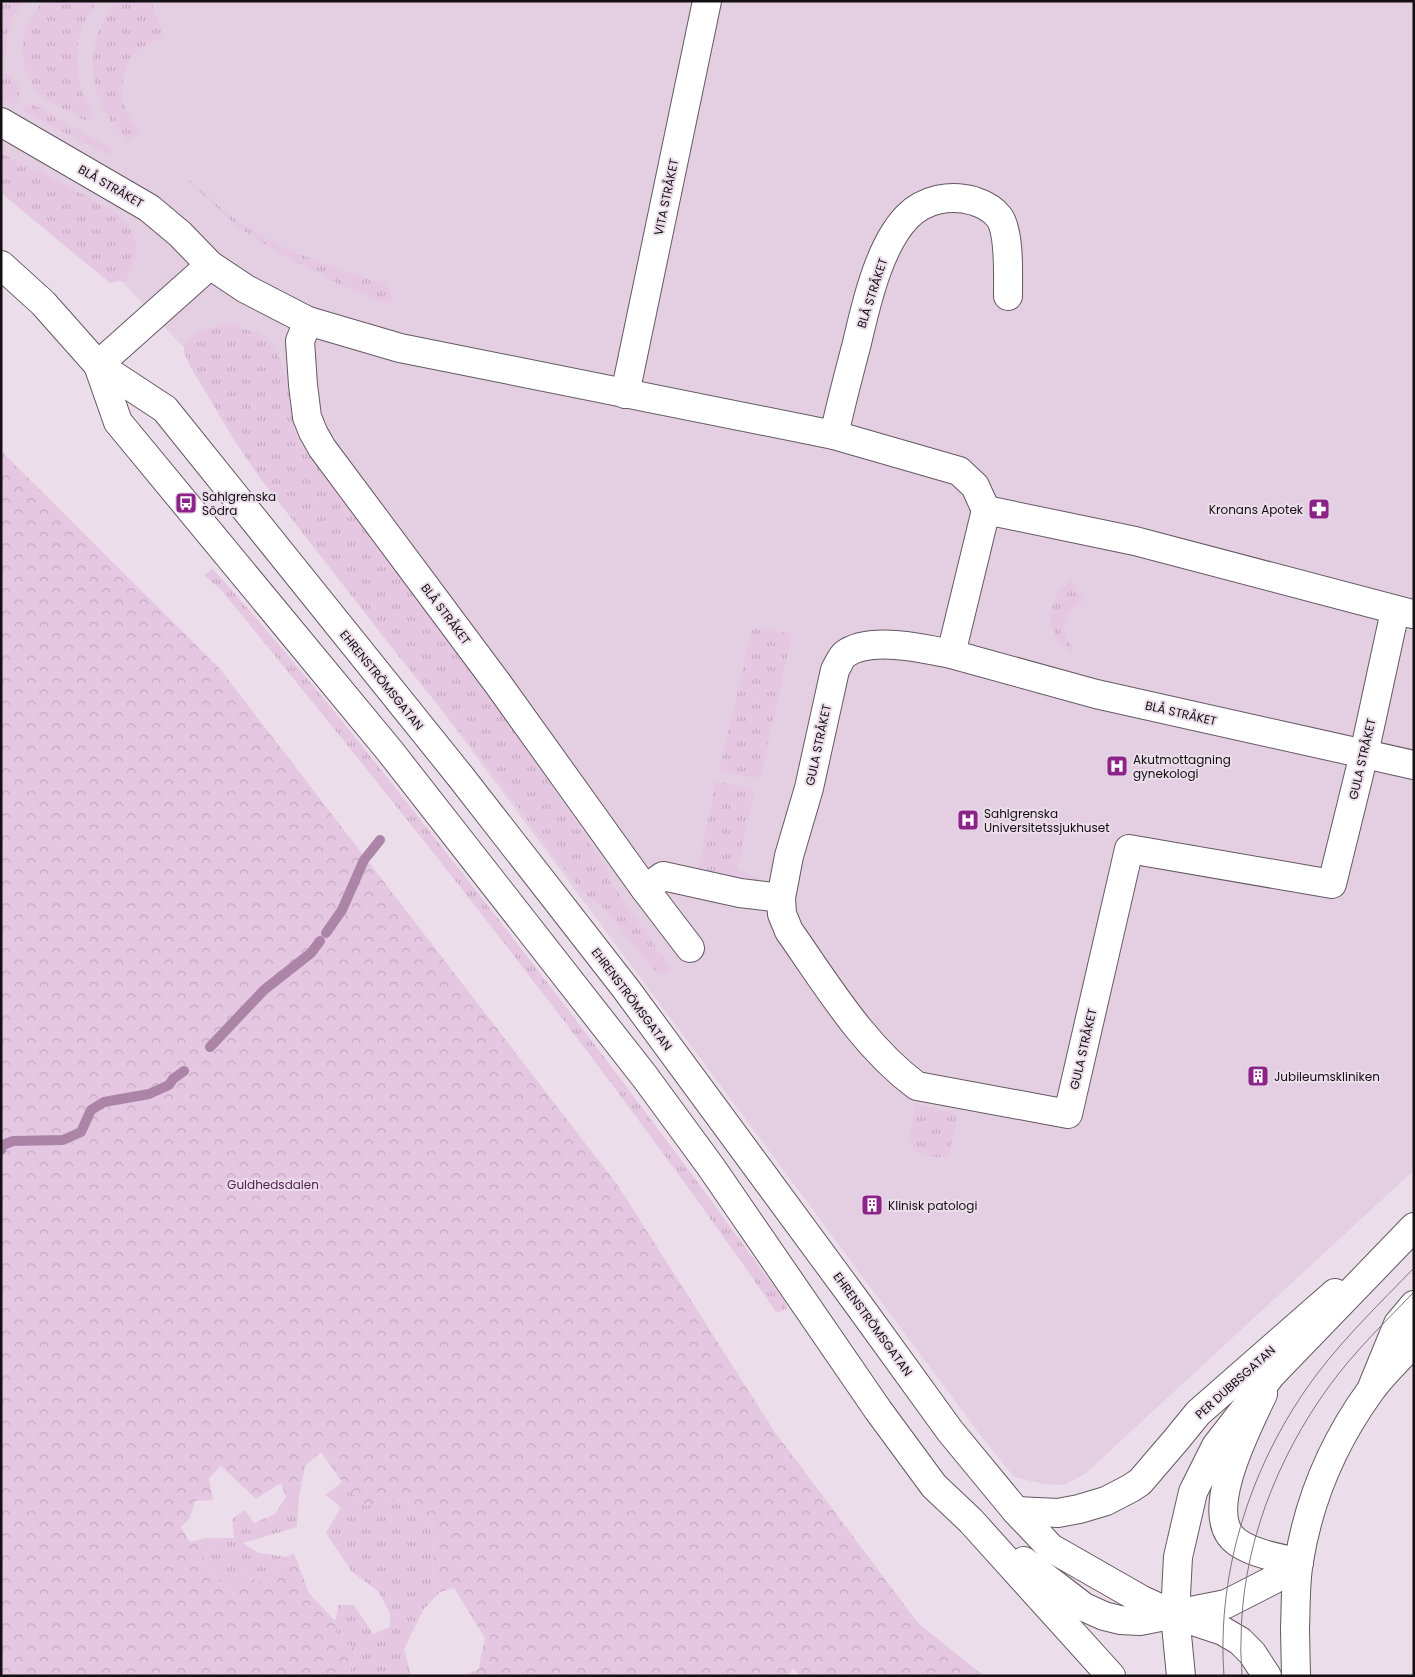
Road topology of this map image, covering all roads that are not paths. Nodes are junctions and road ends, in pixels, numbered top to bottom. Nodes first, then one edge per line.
1 (707, 1) edge
2 (1, 122) edge
3 (1, 265) edge
4 (210, 265) junction
5 (1008, 296) dead end
6 (308, 321) junction
7 (98, 364) junction
8 (625, 394) junction
9 (834, 435) junction
10 (986, 510) junction
11 (1405, 613) edge
12 (951, 654) junction
13 (835, 670) joint
14 (1364, 754) junction
15 (1414, 766) edge
16 (645, 889) junction
17 (782, 898) junction
18 (690, 948) dead end
19 (1414, 1226) edge
20 (1414, 1305) edge
21 (1414, 1342) edge
22 (1272, 1374) junction
23 (1371, 1389) junction
24 (1016, 1511) junction
25 (971, 1521) junction
26 (1298, 1562) junction
27 (1176, 1615) junction
28 (1111, 1676) edge
29 (1181, 1676) edge
30 (1267, 1676) edge
31 (1296, 1676) edge

1 - 8 street, VITA STRÅKET
2 - 4 street, BLÅ STRÅKET
3 - 7 street, EHRENSTRÖMSGATAN
4 - 6 street, BLÅ STRÅKET
4 - 7 street
5 - 9 street, BLÅ STRÅKET
6 - 8 street, BLÅ STRÅKET
6 - 16 street, BLÅ STRÅKET
7 - 24 street, EHRENSTRÖMSGATAN
7 - 25 street, EHRENSTRÖMSGATAN
8 - 9 street, BLÅ STRÅKET
9 - 10 street, BLÅ STRÅKET
10 - 11 street
10 - 12 street
11 - 14 street, GULA STRÅKET
12 - 13 street, BLÅ STRÅKET
12 - 14 street, BLÅ STRÅKET
13 - 17 street, GULA STRÅKET
14 - 15 street, BLÅ STRÅKET
14 - 17 street, GULA STRÅKET
16 - 17 street
16 - 18 street
19 - 22 street, PER DUBBSGATAN
19 - 24 street, PER DUBBSGATAN
20 - 23 street
21 - 23 street
22 - 26 street, PER DUBBSGATAN
22 - 27 street, PER DUBBSGATAN
23 - 26 street
24 - 27 street, EHRENSTRÖMSGATAN
25 - 27 street, EHRENSTRÖMSGATAN
25 - 28 street, EHRENSTRÖMSGATAN
26 - 27 street, EHRENSTRÖMSGATAN
26 - 31 street
27 - 29 street, PER DUBBSGATAN
27 - 30 street

